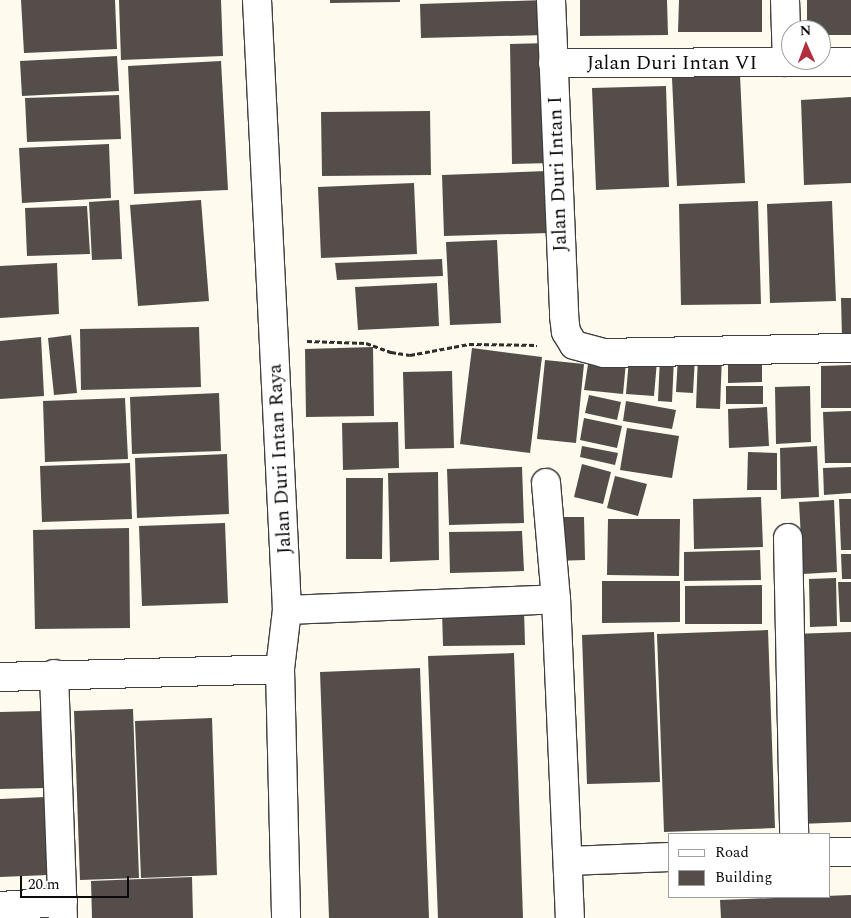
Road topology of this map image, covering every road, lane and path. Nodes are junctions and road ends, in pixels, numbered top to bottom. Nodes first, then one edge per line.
1 (257, 0) edge
2 (551, 0) edge
3 (785, 0) edge
4 (786, 20) edge
5 (781, 62) edge
6 (831, 62) edge
7 (851, 62) edge
8 (553, 63) junction
9 (274, 341) junction
10 (574, 345) junction
11 (851, 348) edge
12 (546, 483) dead end
13 (788, 538) dead end
14 (556, 599) junction
15 (287, 610) junction
16 (280, 669) junction
17 (54, 674) junction
18 (0, 677) edge
19 (794, 833) edge
20 (831, 852) edge
21 (851, 852) edge
22 (668, 857) edge
23 (568, 861) junction
24 (0, 906) edge
25 (63, 910) edge
26 (286, 918) edge
27 (570, 918) edge

1 - 9 street, Jalan Duri Intan Raya
2 - 8 street, Jalan Duri Intan I
3 - 4 street
5 - 8 street, Jalan Duri Intan VI
6 - 7 street, Jalan Duri Intan VI
8 - 10 street, Jalan Duri Intan I
9 - 10 path
9 - 15 street, Jalan Duri Intan Raya
10 - 11 street
12 - 14 street
13 - 19 street
14 - 15 street
14 - 23 street
15 - 16 street, Jalan Duri Intan Raya
16 - 17 street
16 - 26 street, Jalan Duri Intan Raya
17 - 18 street
17 - 25 street
20 - 21 street
22 - 23 street
23 - 27 street
24 - 25 street

